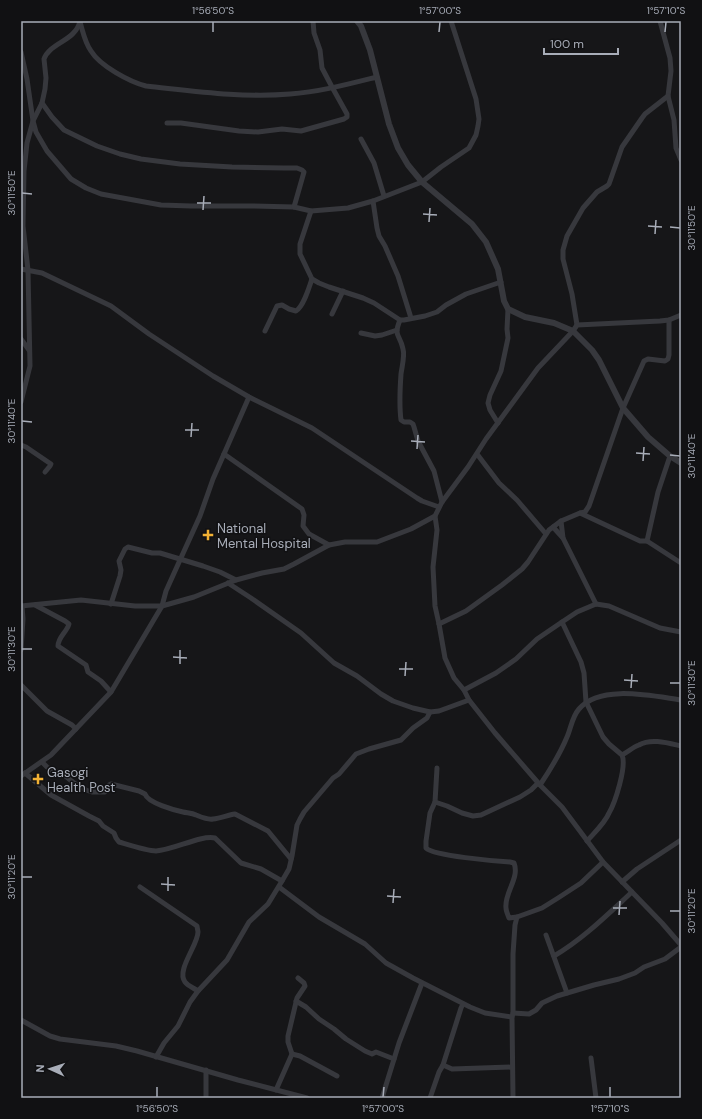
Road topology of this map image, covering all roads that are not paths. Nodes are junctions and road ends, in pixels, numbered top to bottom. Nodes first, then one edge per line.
1 (80, 21) edge
2 (313, 21) edge
3 (357, 21) edge
4 (451, 21) edge
5 (660, 21) edge
6 (21, 52) edge
7 (377, 76) junction
8 (332, 87) junction
9 (668, 96) junction
10 (42, 103) junction
11 (33, 121) junction
12 (167, 123) dead end
13 (361, 139) dead end
14 (681, 160) edge
15 (422, 182) junction
16 (384, 196) junction
17 (373, 201) junction
18 (294, 207) junction
19 (311, 211) junction
20 (21, 269) edge
21 (28, 270) junction
22 (312, 278) junction
23 (500, 282) junction
24 (343, 291) junction
25 (508, 309) junction
26 (332, 314) dead end
27 (681, 315) edge
28 (411, 318) junction
29 (400, 320) junction
30 (669, 320) junction
31 (577, 325) junction
32 (397, 330) junction
33 (265, 331) dead end
34 (573, 331) junction
35 (361, 333) dead end
36 (21, 339) edge
37 (30, 351) junction
38 (249, 397) junction
39 (21, 402) edge
40 (623, 408) junction
41 (498, 423) junction
42 (21, 445) edge
43 (224, 454) junction
44 (477, 454) junction
45 (670, 456) junction
46 (681, 463) edge
47 (45, 472) dead end
48 (441, 505) junction
49 (580, 513) junction
50 (435, 516) junction
51 (561, 521) junction
52 (553, 527) junction
53 (546, 534) junction
54 (564, 538) junction
55 (647, 541) junction
56 (329, 545) junction
57 (180, 560) junction
58 (681, 563) edge
59 (236, 580) junction
60 (228, 583) junction
61 (111, 604) junction
62 (596, 604) junction
63 (22, 605) edge
64 (35, 605) junction
65 (162, 606) junction
66 (562, 622) junction
67 (439, 624) junction
68 (681, 632) edge
69 (21, 650) edge
70 (21, 685) edge
71 (464, 690) junction
72 (111, 692) junction
73 (469, 700) junction
74 (681, 700) edge
75 (586, 702) junction
76 (430, 712) junction
77 (76, 729) junction
78 (681, 746) edge
79 (622, 755) junction
80 (42, 762) junction
81 (437, 768) dead end
82 (23, 774) edge
83 (539, 784) junction
84 (434, 802) junction
85 (681, 840) edge
86 (587, 841) junction
87 (291, 859) junction
88 (603, 862) junction
89 (282, 881) junction
90 (622, 882) junction
91 (140, 887) dead end
92 (278, 887) junction
93 (632, 892) junction
94 (517, 917) junction
95 (546, 935) dead end
96 (681, 946) edge
97 (554, 956) junction
98 (298, 978) dead end
99 (422, 983) junction
100 (198, 991) junction
101 (567, 993) junction
102 (296, 1001) junction
103 (463, 1004) junction
104 (512, 1015) junction
105 (21, 1020) edge
106 (292, 1054) junction
107 (156, 1057) junction
108 (591, 1058) dead end
109 (394, 1059) junction
110 (444, 1065) junction
111 (512, 1067) junction
112 (206, 1070) junction
113 (337, 1076) dead end
114 (276, 1090) junction
115 (206, 1098) edge
116 (307, 1098) edge
117 (382, 1098) edge
118 (430, 1098) edge
119 (513, 1098) edge
120 (596, 1098) edge

1 - 8 street
1 - 10 street
2 - 8 street
3 - 7 street
4 - 15 street
5 - 9 street
6 - 11 street
7 - 8 street
7 - 15 street
8 - 12 street
9 - 14 street
9 - 31 street
10 - 11 street
10 - 18 street
11 - 18 street
11 - 21 street
13 - 16 street
15 - 16 street
15 - 23 street
16 - 17 street
17 - 19 street
17 - 28 street
18 - 19 street
19 - 22 street
20 - 21 street
21 - 37 street
21 - 38 street
22 - 24 street
22 - 33 street
23 - 25 street
23 - 28 street
24 - 26 street
24 - 29 street
25 - 34 street
25 - 41 street
27 - 30 street
28 - 29 street
29 - 32 street
30 - 31 street
30 - 40 street
31 - 34 street
32 - 35 street
32 - 48 street
34 - 40 street
34 - 41 street
36 - 37 street
37 - 39 street
38 - 43 street
38 - 48 street
40 - 45 street
40 - 49 street
41 - 44 street
42 - 47 street
43 - 56 street
43 - 57 street
44 - 48 street
44 - 53 street
45 - 46 street
45 - 55 street
48 - 50 street
49 - 51 street
49 - 55 street
50 - 56 street
50 - 67 street
51 - 52 street
51 - 54 street
52 - 53 street
52 - 54 street
53 - 67 street
54 - 62 street
55 - 58 street
56 - 59 street
57 - 59 street
57 - 61 street
57 - 65 street
59 - 60 street
60 - 65 street
60 - 76 street
61 - 64 street
61 - 65 street
62 - 66 street
62 - 68 street
63 - 64 street
63 - 69 street
64 - 72 street
65 - 72 street
66 - 71 street
66 - 75 street
67 - 71 street
70 - 77 street
71 - 73 street
72 - 77 street
73 - 76 street
73 - 83 street
74 - 75 street
75 - 79 street
75 - 83 street
76 - 87 street
77 - 80 street
78 - 79 street
79 - 86 street
80 - 82 street
80 - 87 street
81 - 84 street
82 - 89 street
83 - 84 street
83 - 86 street
84 - 94 street
85 - 90 street
86 - 88 street
87 - 89 street
88 - 90 street
88 - 94 street
89 - 92 street
90 - 93 street
91 - 100 street
92 - 99 street
92 - 100 street
93 - 96 street
93 - 97 street
94 - 104 street
95 - 97 street
96 - 101 street
97 - 101 street
98 - 102 street
99 - 103 street
99 - 109 street
100 - 107 street
101 - 104 street
102 - 106 street
102 - 109 street
103 - 104 street
103 - 110 street
104 - 111 street
105 - 107 street
106 - 113 street
106 - 114 street
107 - 112 street
108 - 120 street
109 - 117 street
110 - 111 street
110 - 118 street
111 - 119 street
112 - 114 street
112 - 115 street
114 - 116 street

